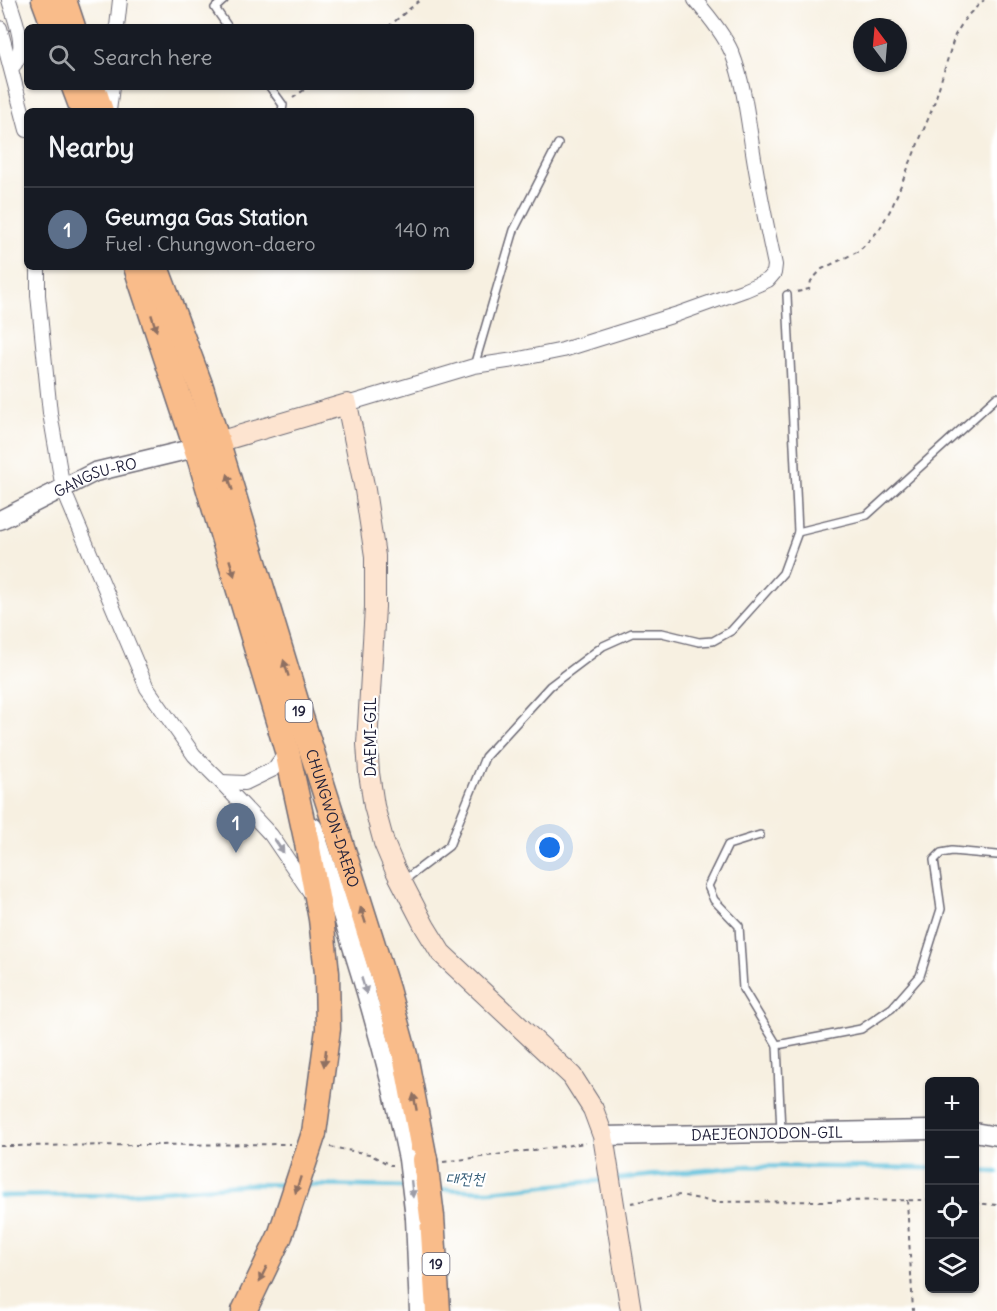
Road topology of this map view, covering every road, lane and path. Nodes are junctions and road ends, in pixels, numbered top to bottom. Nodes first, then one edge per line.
1 (9, 0) edge
2 (44, 0) edge
3 (64, 0) edge
4 (120, 0) edge
5 (224, 0) edge
6 (420, 0) edge
7 (695, 0) edge
8 (984, 0) edge
9 (53, 24) edge
10 (72, 24) edge
11 (117, 24) edge
12 (226, 24) edge
13 (391, 24) edge
14 (0, 28) edge
15 (11, 68) junction
16 (75, 90) edge
17 (94, 90) edge
18 (112, 90) edge
19 (272, 90) edge
20 (304, 90) edge
21 (82, 108) edge
22 (100, 108) edge
23 (110, 108) edge
24 (283, 108) edge
25 (24, 118) edge
26 (558, 144) dead end
27 (38, 270) edge
28 (137, 270) edge
29 (157, 270) edge
30 (787, 295) joint
31 (474, 366) junction
32 (997, 397) edge
33 (348, 404) junction
34 (207, 445) junction
35 (63, 489) junction
36 (0, 520) edge
37 (798, 532) junction
38 (287, 751) junction
39 (221, 782) junction
40 (760, 836) dead end
41 (997, 855) edge
42 (402, 882) junction
43 (318, 904) junction
44 (777, 1045) junction
45 (925, 1130) edge
46 (781, 1133) junction
47 (979, 1133) edge
48 (997, 1136) edge
49 (604, 1143) junction
50 (417, 1160) junction
51 (907, 1200) junction
52 (925, 1200) edge
53 (979, 1203) edge
54 (617, 1204) junction
55 (997, 1205) edge
56 (424, 1217) junction
57 (244, 1311) edge
58 (419, 1311) edge
59 (438, 1311) edge
60 (631, 1311) edge
61 (913, 1311) edge

1 - 15 street
2 - 9 highway
3 - 10 highway
4 - 11 street
5 - 12 lane
6 - 13 path
7 - 31 street
8 - 30 path
14 - 15 street
15 - 25 street
16 - 21 highway
17 - 22 highway
18 - 23 street
19 - 24 lane
20 - 24 path
26 - 31 lane
27 - 35 street
28 -> 34 highway, CHUNGWON-DAERO / 19
29 - 34 highway, CHUNGWON-DAERO / 19
30 - 37 lane
31 - 33 street
32 - 37 lane
33 - 34 main road
33 - 42 main road, DAEMI-GIL
34 - 35 street, GANGSU-RO
34 -> 38 highway, CHUNGWON-DAERO / 19
50 -> 34 highway, CHUNGWON-DAERO / 19
35 - 36 street, GANGSU-RO
35 - 39 street
37 - 42 lane
38 - 39 street
38 - 43 highway, CHUNGWON-DAERO
38 -> 50 street
39 -> 43 street
40 - 44 lane
41 - 44 lane
42 - 49 main road, DAEMI-GIL
43 -> 57 highway, CHUNGWON-DAERO, bridge
44 - 46 lane
45 - 46 street, DAEJEONJODON-GIL
46 - 49 street, DAEJEONJODON-GIL
47 - 48 street
49 - 54 main road, DAEMI-GIL
50 - 56 highway, CHUNGWON-DAERO / 19, bridge
51 - 52 path
51 - 54 path
51 - 61 path
53 - 55 path
54 - 60 main road
56 - 58 street, CHUNGWON-DAERO
56 - 59 highway, CHUNGWON-DAERO / 19

